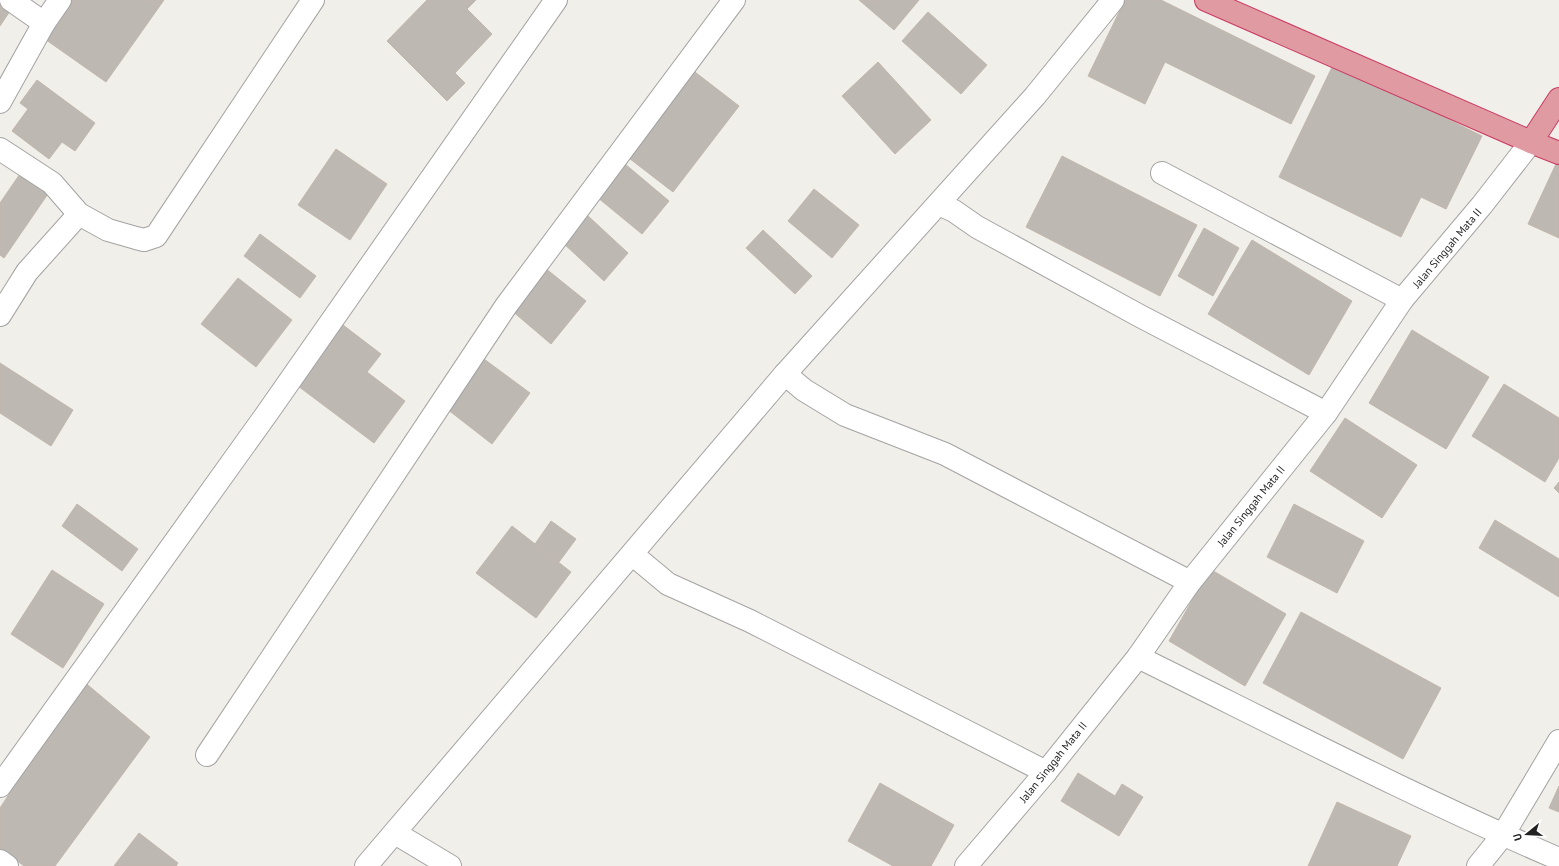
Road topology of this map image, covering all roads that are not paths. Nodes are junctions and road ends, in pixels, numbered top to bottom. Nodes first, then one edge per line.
1 (11, 0) edge
2 (60, 0) edge
3 (312, 0) edge
4 (556, 0) edge
5 (734, 0) edge
6 (1113, 0) edge
7 (1206, 0) edge
8 (44, 23) junction
9 (1559, 99) edge
10 (0, 102) edge
11 (1531, 142) junction
12 (0, 149) edge
13 (1559, 152) edge
14 (1162, 173) dead end
15 (946, 208) junction
16 (80, 214) junction
17 (1402, 300) junction
18 (0, 315) edge
19 (785, 374) junction
20 (1326, 413) junction
21 (632, 554) junction
22 (1190, 582) junction
23 (1138, 657) junction
24 (1559, 740) edge
25 (207, 755) dead end
26 (1046, 772) junction
27 (0, 786) edge
28 (394, 833) junction
29 (1503, 835) junction
30 (1559, 859) edge
31 (0, 861) edge
32 (7, 866) edge
33 (366, 866) edge
34 (450, 866) edge
35 (966, 866) edge
36 (1478, 866) edge

1 - 8 street
2 - 8 street
3 - 16 street
4 - 27 street
5 - 25 street
6 - 15 street
7 - 11 highway
8 - 10 street
9 - 11 highway
11 - 13 highway
11 - 17 street, Jalan Singgah Mata II
12 - 16 street
14 - 17 street
15 - 19 street
15 - 20 street
16 - 18 street
17 - 20 street, Jalan Singgah Mata II
19 - 21 street
19 - 22 street
20 - 22 street, Jalan Singgah Mata II
21 - 26 street
21 - 28 street
22 - 23 street, Jalan Singgah Mata II
23 - 26 street, Jalan Singgah Mata II
23 - 29 street
24 - 29 street
26 - 35 street, Jalan Singgah Mata II
28 - 33 street
28 - 34 street
29 - 30 street
29 - 36 street
31 - 32 street

